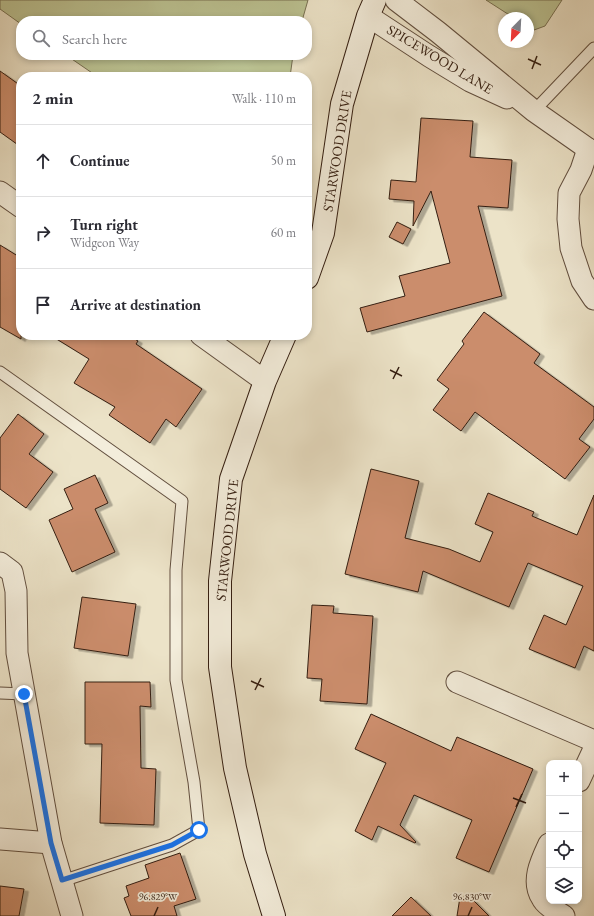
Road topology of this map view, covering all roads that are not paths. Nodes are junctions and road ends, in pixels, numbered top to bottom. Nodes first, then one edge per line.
1 (396, 0) edge
2 (371, 8) edge
3 (594, 48) edge
4 (534, 111) junction
5 (591, 151) edge
6 (0, 192) edge
7 (16, 203) edge
8 (312, 265) edge
9 (594, 299) edge
10 (208, 340) edge
11 (283, 340) edge
12 (0, 372) edge
13 (265, 381) junction
14 (0, 563) edge
15 (456, 682) dead end
16 (0, 693) edge
17 (24, 694) junction
18 (594, 741) edge
19 (594, 749) edge
20 (582, 775) edge
21 (0, 839) edge
22 (51, 843) junction
23 (546, 851) edge
24 (62, 880) junction
25 (72, 916) edge
26 (274, 916) edge
27 (564, 916) edge

1 - 4 street, SPICEWOOD LANE
2 - 4 street, SPICEWOOD LANE
2 - 8 street, STARWOOD DRIVE
3 - 4 lane
4 - 5 street, SPICEWOOD LANE
5 - 9 street, SPICEWOOD LANE
6 - 7 street
10 - 13 street
11 - 13 street, STARWOOD DRIVE
12 - 24 lane
13 - 26 street, STARWOOD DRIVE
14 - 17 street
15 - 18 street
16 - 17 lane
17 - 22 street
19 - 20 street
21 - 22 street
22 - 24 street
23 - 27 street
24 - 25 street

